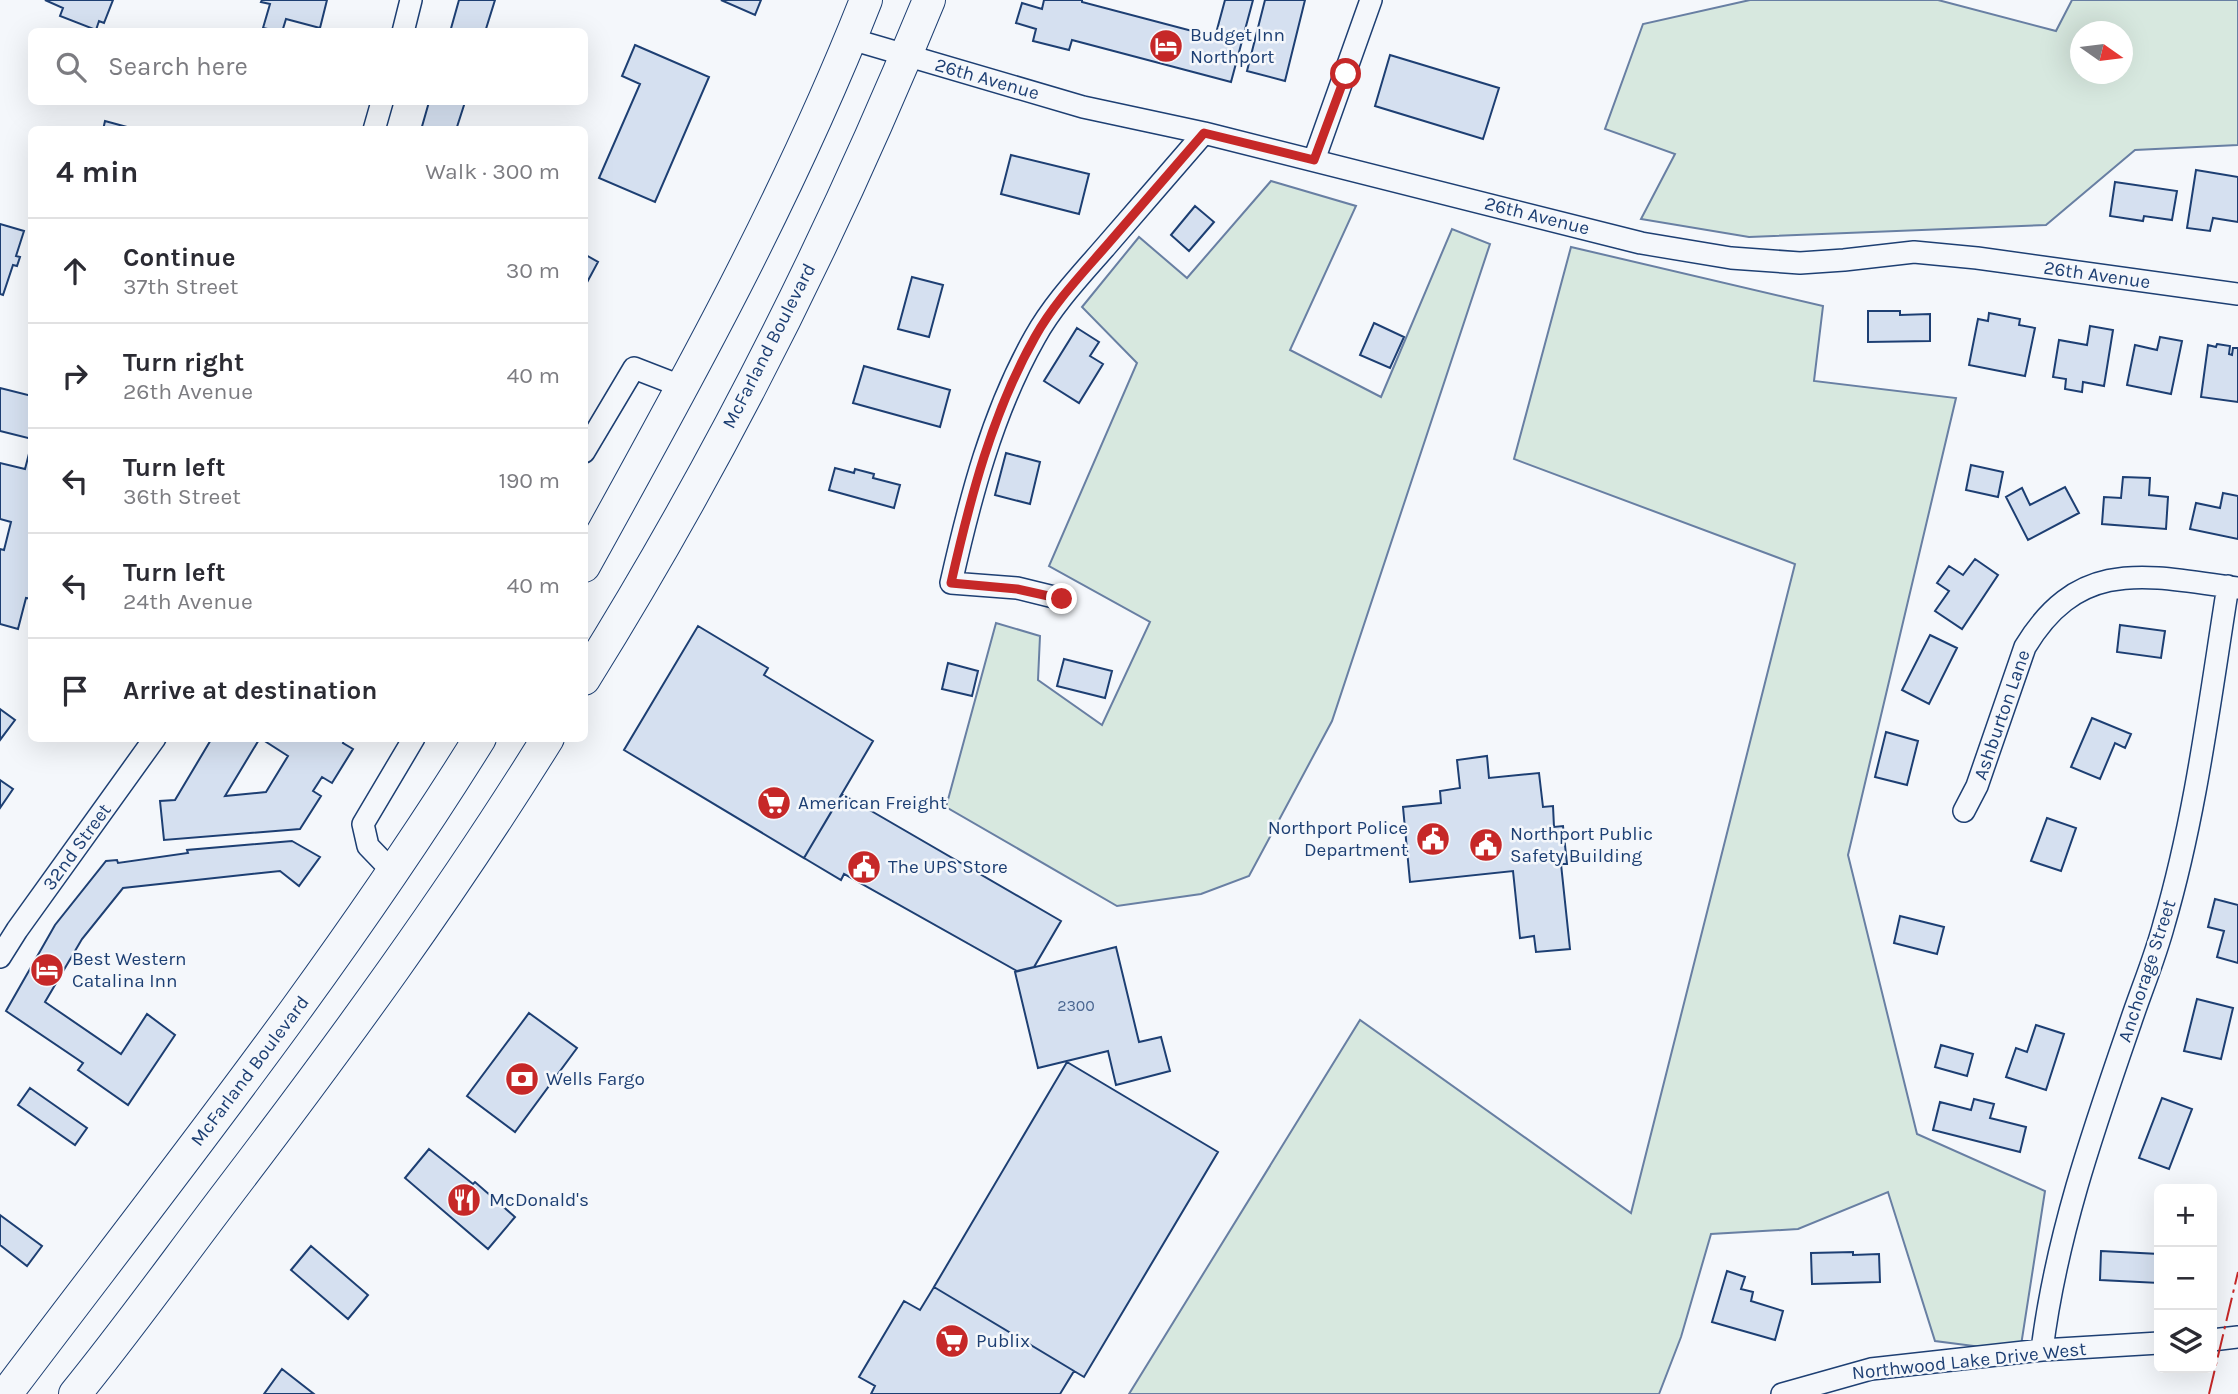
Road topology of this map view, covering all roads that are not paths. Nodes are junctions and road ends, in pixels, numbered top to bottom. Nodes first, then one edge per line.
1 (411, 0) edge
2 (866, 0) edge
3 (929, 0) edge
4 (1371, 0) edge
5 (403, 28) edge
6 (851, 39) junction
7 (906, 55) junction
8 (381, 105) edge
9 (375, 126) edge
10 (1204, 133) junction
11 (1314, 160) junction
12 (2238, 294) edge
13 (683, 387) junction
14 (588, 445) edge
15 (588, 559) edge
16 (2233, 587) edge
17 (1062, 599) dead end
18 (588, 672) edge
19 (152, 742) edge
20 (412, 742) edge
21 (477, 742) edge
22 (543, 742) edge
23 (1964, 811) dead end
24 (393, 872) junction
25 (0, 957) edge
26 (2238, 1337) edge
27 (2217, 1339) edge
28 (2154, 1343) edge
29 (2042, 1350) junction
30 (30, 1362) junction
31 (91, 1382) edge
32 (0, 1384) edge
33 (6, 1394) edge
34 (75, 1394) edge
35 (1782, 1394) edge

1 - 5 street
2 - 6 highway
3 - 7 highway, McFarland Boulevard
4 - 11 street
6 - 7 street, 26th Avenue
6 - 13 highway
7 - 10 street, 26th Avenue
7 - 18 highway, McFarland Boulevard
8 - 9 street
10 - 11 street, 26th Avenue
10 - 17 street
11 - 12 street, 26th Avenue
13 - 14 street
13 - 15 highway
16 - 23 street, Ashburton Lane
16 - 29 street, Anchorage Street
19 - 25 street, 32nd Street
20 - 24 street
21 - 24 highway, McFarland Boulevard
22 - 31 highway
24 - 30 highway, McFarland Boulevard
26 - 27 street
28 - 29 street, Northwood Lake Drive West
29 - 35 street, Northwood Lake Drive West
30 - 32 highway
30 - 33 highway, McFarland Boulevard
31 - 34 highway

